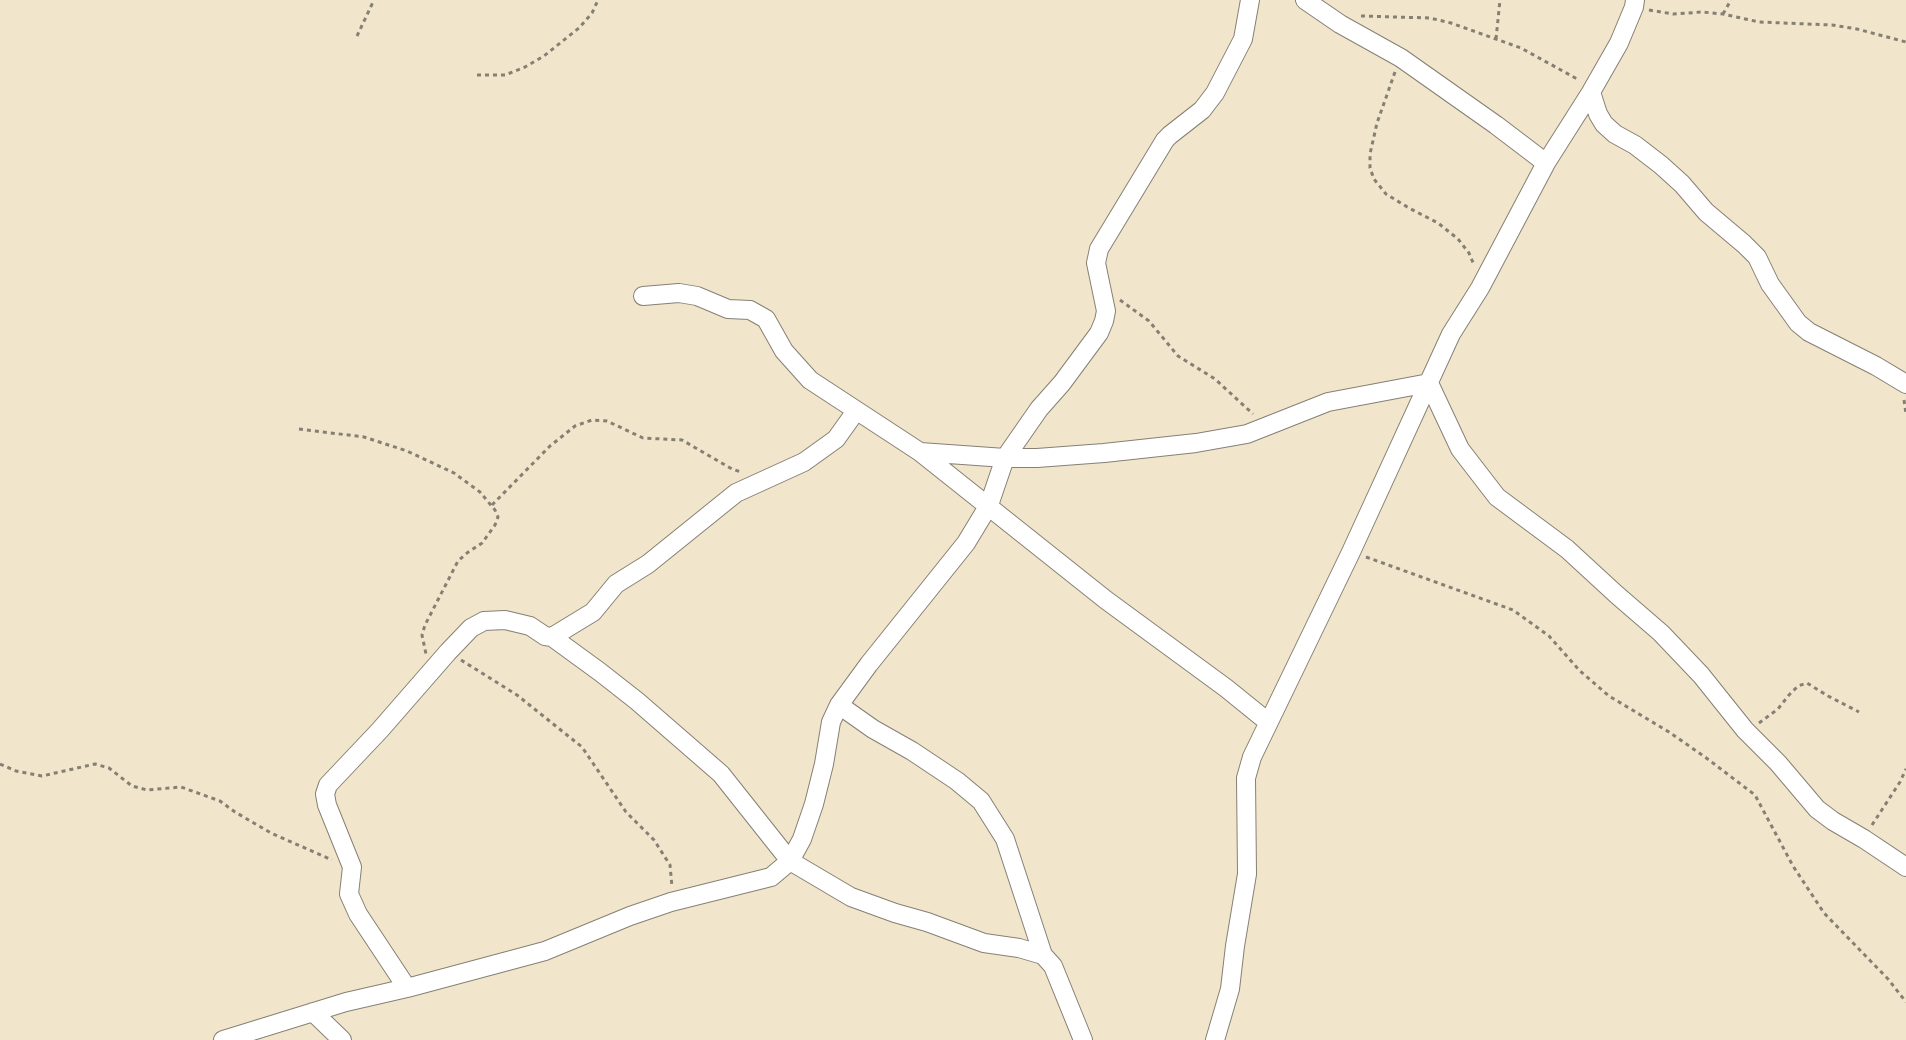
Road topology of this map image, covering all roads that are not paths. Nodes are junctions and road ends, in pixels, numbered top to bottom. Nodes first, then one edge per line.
1 (1250, 0) edge
2 (1305, 0) edge
3 (1634, 3) edge
4 (1591, 92) junction
5 (1546, 163) junction
6 (643, 296) dead end
7 (1429, 383) junction
8 (1906, 384) edge
9 (856, 410) junction
10 (920, 452) junction
11 (1005, 458) junction
12 (989, 505) junction
13 (552, 637) junction
14 (840, 705) junction
15 (1268, 722) junction
16 (790, 861) junction
17 (1906, 867) edge
18 (1043, 955) junction
19 (407, 988) junction
20 (313, 1012) junction
21 (223, 1040) edge
22 (342, 1040) edge
23 (1083, 1040) edge
24 (1214, 1040) edge

1 - 11 street
2 - 5 street
3 - 4 street
4 - 5 street
4 - 8 street
5 - 7 street
6 - 9 street
7 - 11 street
7 - 15 street
7 - 17 street
9 - 10 street
9 - 13 street
10 - 11 street
10 - 12 street
11 - 12 street
12 - 14 street
12 - 15 street
13 - 16 street
13 - 19 street
14 - 16 street
14 - 18 street
15 - 24 street
16 - 18 street
16 - 19 street
18 - 23 street
19 - 20 street
20 - 21 street
20 - 22 street

